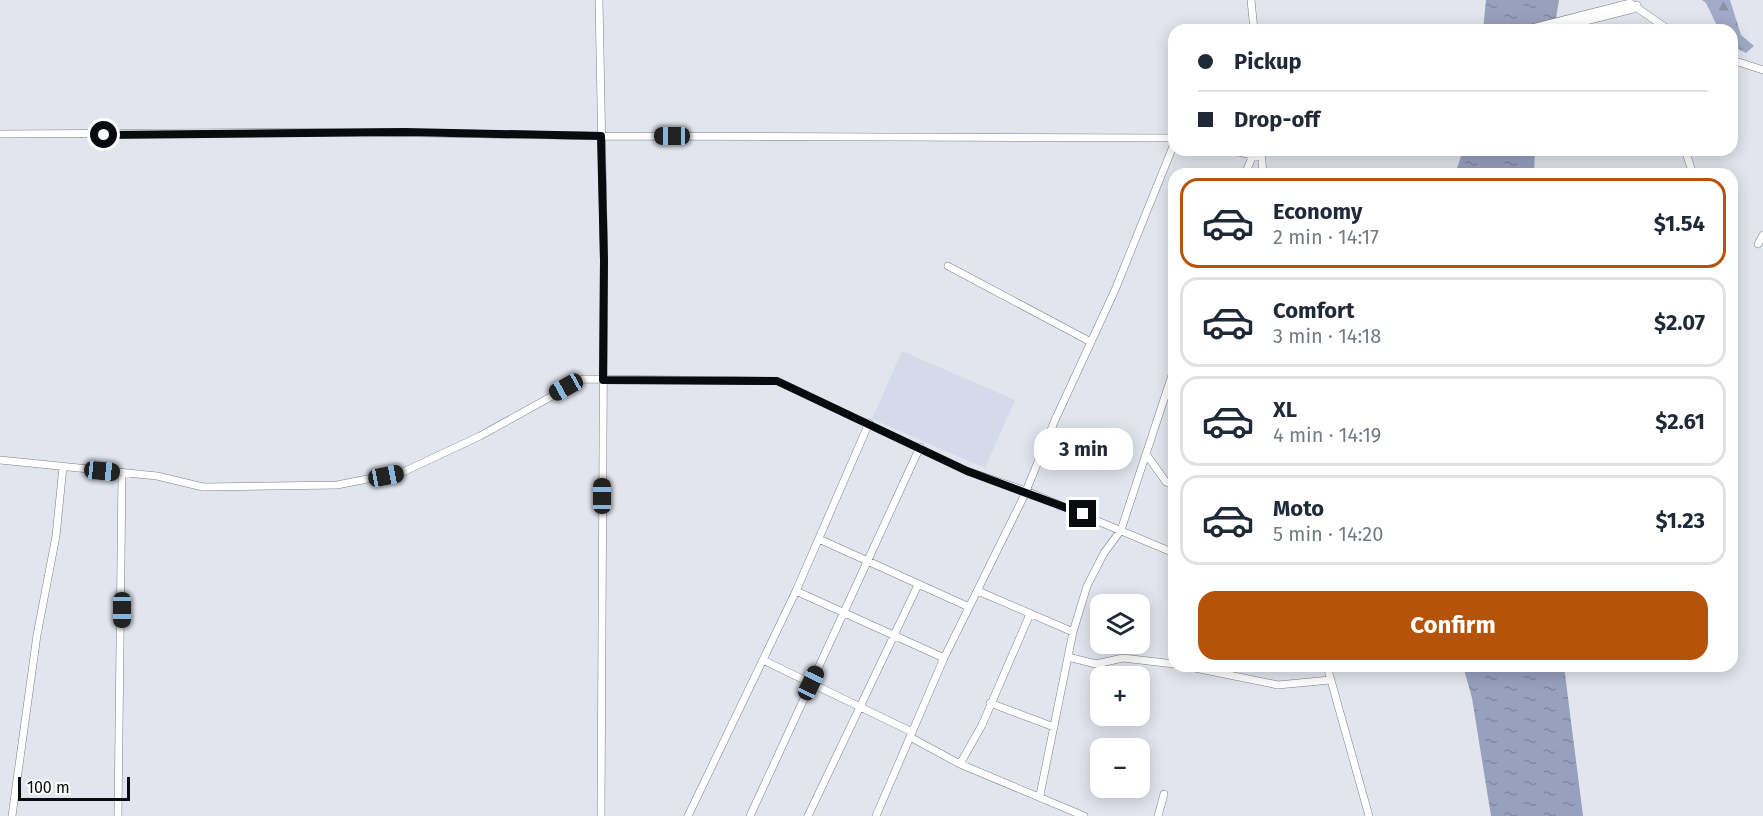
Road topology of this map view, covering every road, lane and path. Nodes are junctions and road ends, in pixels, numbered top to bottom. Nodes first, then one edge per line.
1 (599, 0) edge
2 (1251, 0) edge
3 (1633, 6) junction
4 (1253, 24) edge
5 (1551, 24) edge
6 (1571, 24) edge
7 (1661, 24) edge
8 (1738, 62) edge
9 (1763, 70) edge
10 (0, 134) edge
11 (601, 136) junction
12 (1168, 138) edge
13 (1169, 156) edge
14 (1763, 235) edge
15 (1758, 244) dead end
16 (948, 266) dead end
17 (1091, 342) junction
18 (603, 380) junction
19 (1168, 387) edge
20 (869, 423) junction
21 (920, 447) junction
22 (1146, 454) junction
23 (0, 460) edge
24 (63, 467) junction
25 (122, 473) junction
26 (1168, 483) edge
27 (1026, 491) junction
28 (1121, 530) junction
29 (819, 539) junction
30 (1168, 550) edge
31 (868, 561) junction
32 (918, 585) junction
33 (796, 591) junction
34 (978, 591) junction
35 (969, 607) junction
36 (844, 612) junction
37 (1030, 614) junction
38 (1073, 632) junction
39 (895, 635) junction
40 (1068, 657) junction
41 (944, 658) junction
42 (763, 660) junction
43 (1168, 663) edge
44 (1211, 672) edge
45 (1328, 672) edge
46 (1330, 680) junction
47 (811, 683) junction
48 (990, 703) junction
49 (860, 708) junction
50 (1054, 727) junction
51 (911, 735) junction
52 (960, 764) junction
53 (1164, 794) dead end
54 (1040, 795) junction
55 (12, 816) edge
56 (118, 816) edge
57 (601, 816) edge
58 (688, 816) edge
59 (750, 816) edge
60 (808, 816) edge
61 (876, 816) edge
62 (1084, 816) edge
63 (1158, 816) edge
64 (1369, 816) edge

1 - 11 street
2 - 4 street
3 - 5 street
3 - 6 street
3 - 7 street
8 - 9 street
10 - 11 street
11 - 12 street
11 - 18 street
13 - 17 street
14 - 15 street
16 - 17 street
17 - 27 street
18 - 20 street
18 - 25 street
18 - 57 street
19 - 22 street
20 - 21 street
20 - 29 street
21 - 27 street
21 - 31 street
22 - 26 street
22 - 28 street
23 - 24 street
24 - 25 street
24 - 55 street
25 - 56 street
27 - 28 street
27 - 34 street
28 - 30 street
28 - 38 street
29 - 31 street
29 - 33 street
31 - 32 street
31 - 36 street
32 - 35 street
32 - 39 street
33 - 36 street
33 - 42 street
34 - 35 street
34 - 37 street
35 - 41 street
36 - 39 street
36 - 47 street
37 - 38 street
37 - 48 street
38 - 40 street
39 - 41 street
39 - 49 street
40 - 43 street
40 - 50 street
41 - 51 street
42 - 47 street
42 - 58 street
44 - 46 street
45 - 46 street
46 - 64 street
47 - 49 street
47 - 59 street
48 - 50 street
48 - 52 street
49 - 51 street
49 - 60 street
50 - 54 street
51 - 52 street
51 - 61 street
52 - 54 street
53 - 63 street
54 - 62 street

